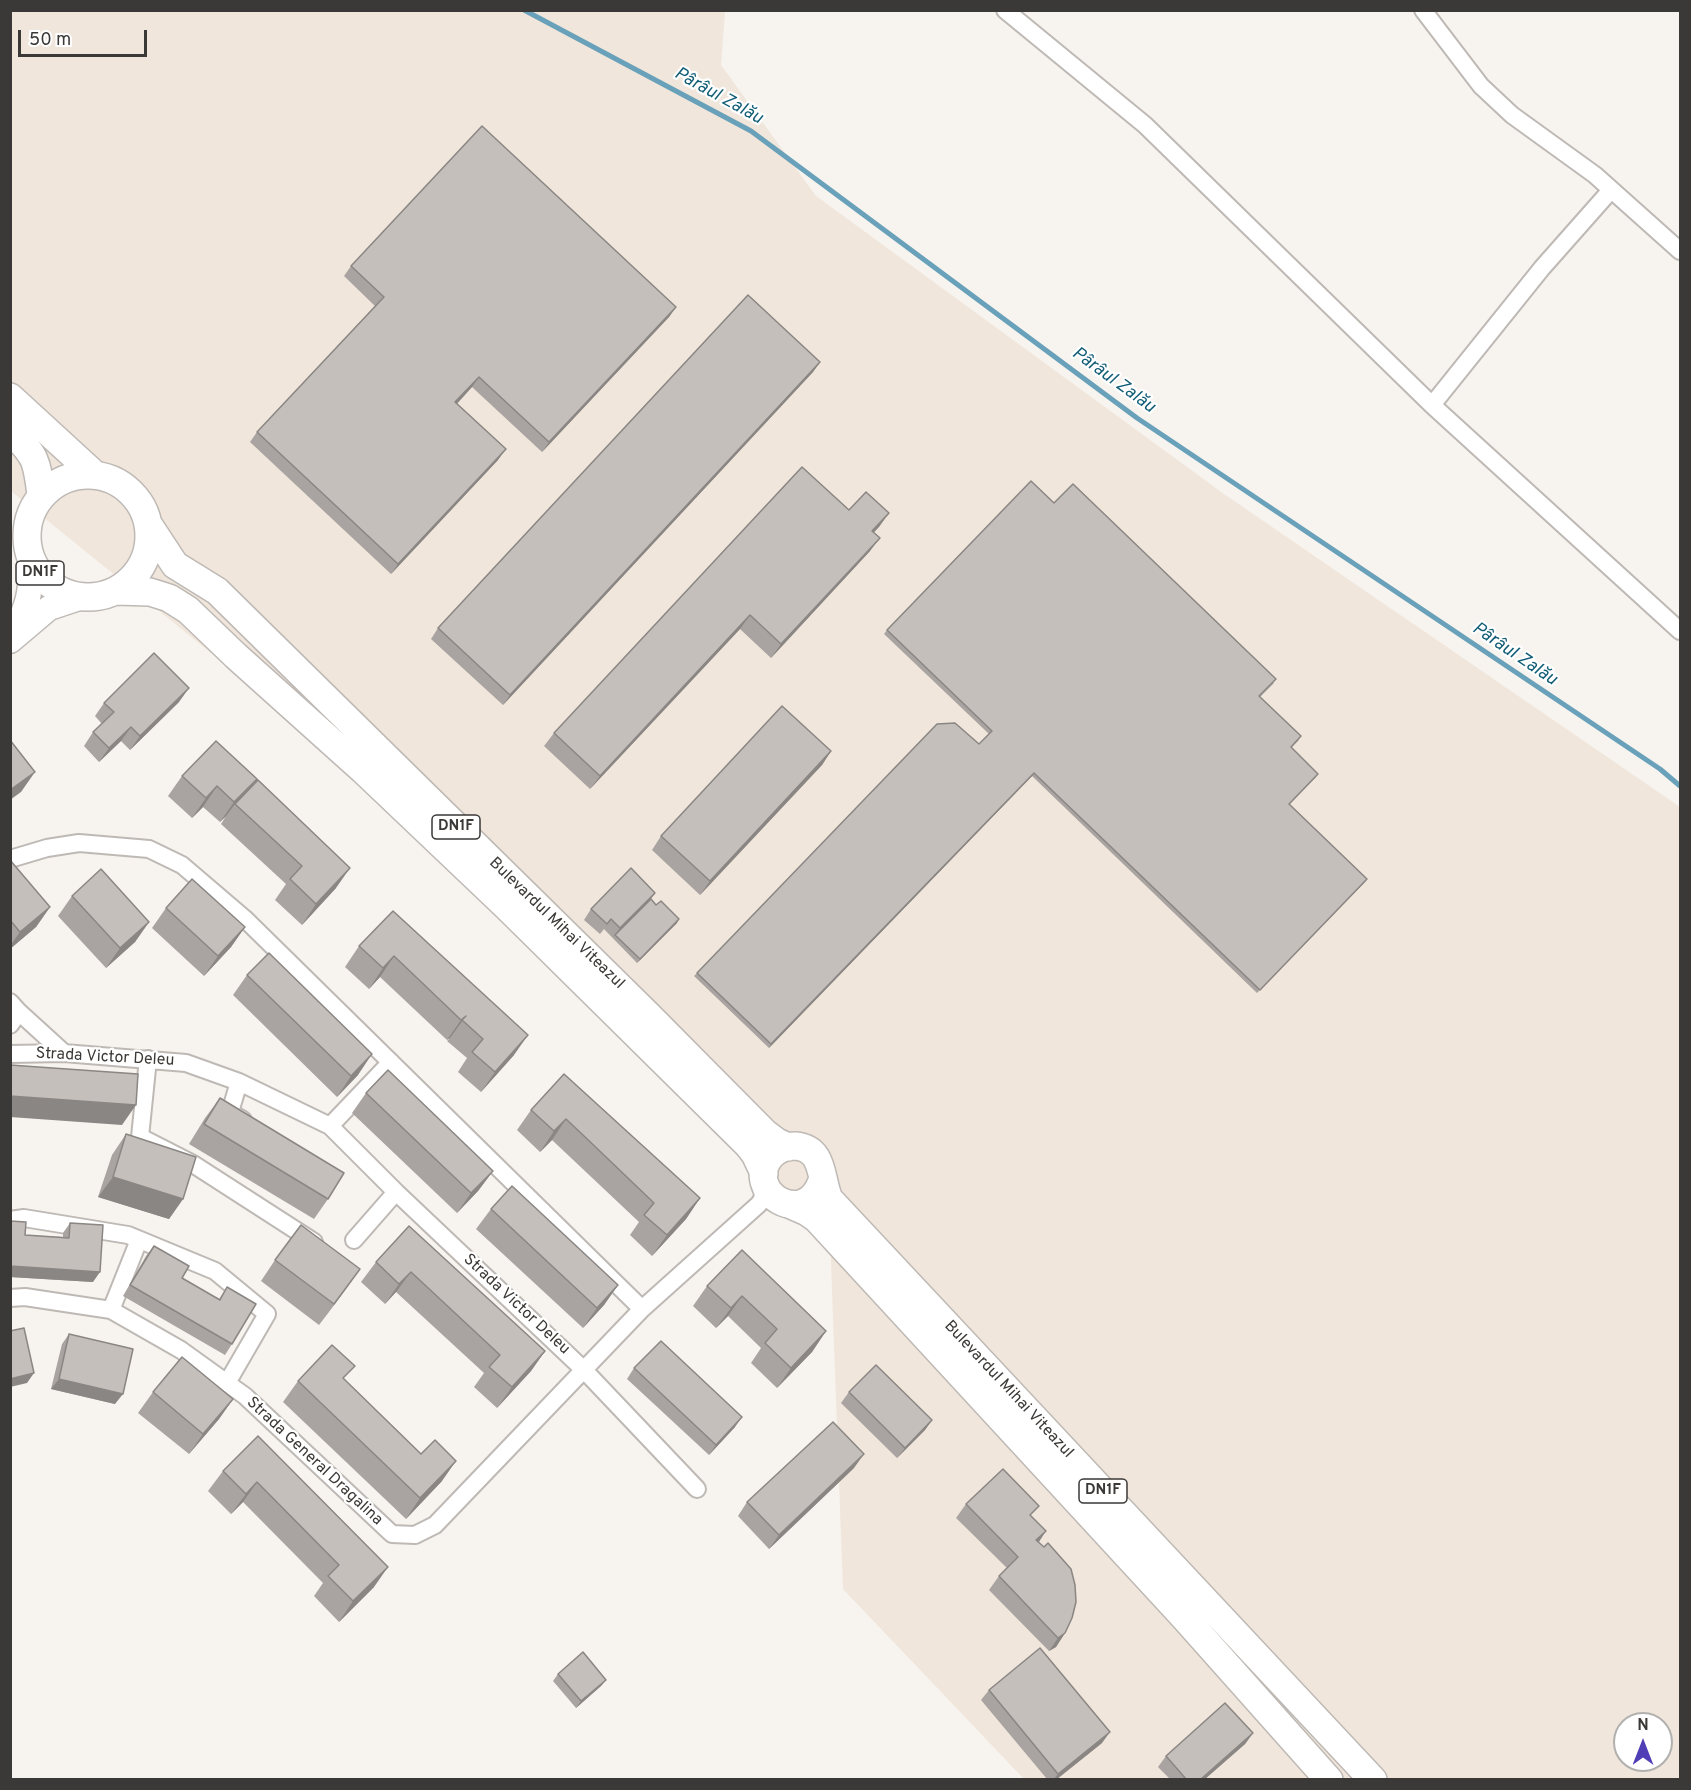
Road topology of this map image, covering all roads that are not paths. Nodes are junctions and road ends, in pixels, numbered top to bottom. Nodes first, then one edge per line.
1 (1005, 10) edge
2 (1423, 10) edge
3 (1611, 190) junction
4 (1680, 251) edge
5 (10, 397) edge
6 (1432, 405) junction
7 (10, 430) edge
8 (94, 474) junction
9 (41, 495) junction
10 (148, 524) junction
11 (32, 562) junction
12 (115, 591) junction
13 (82, 597) junction
14 (1680, 631) edge
15 (10, 639) edge
16 (10, 859) edge
17 (13, 1013) edge
18 (64, 1053) junction
19 (10, 1054) edge
20 (148, 1059) junction
21 (391, 1062) junction
22 (239, 1082) junction
23 (330, 1126) junction
24 (258, 1130) edge
25 (788, 1147) junction
26 (822, 1181) junction
27 (396, 1192) junction
28 (771, 1194) junction
29 (10, 1220) edge
30 (139, 1240) junction
31 (354, 1240) dead end
32 (324, 1251) edge
33 (10, 1298) edge
34 (642, 1309) junction
35 (111, 1310) junction
36 (584, 1370) junction
37 (227, 1383) junction
38 (988, 1386) junction
39 (697, 1489) dead end
40 (1215, 1612) junction
41 (1195, 1630) junction
42 (1327, 1778) edge
43 (1373, 1779) edge

1 - 6 street
2 - 3 street
3 - 4 street
3 - 6 street
5 - 8 main road, DN1F
6 - 14 street
7 - 9 main road
8 - 9 main road
8 - 10 main road, DN1F
9 - 11 main road, DN1F
10 - 12 main road, DN1F
10 - 25 main road, Bulevardul Mihai Viteazul / DN1F
11 - 13 main road, DN1F
11 - 15 street
12 - 13 main road, DN1F
12 - 28 main road, Bulevardul Mihai Viteazul / DN1F
13 - 15 street
16 - 21 street
17 - 18 street
18 - 19 street, Strada Victor Deleu
18 - 20 street, Strada Victor Deleu
20 - 22 street, Strada Victor Deleu
20 - 32 street
21 - 23 street
21 - 34 street
22 - 23 street, Strada Victor Deleu
22 - 24 street
23 - 27 street, Strada Victor Deleu
25 - 26 main road, Bulevardul Mihai Viteazul / DN1F
25 - 28 main road
26 - 28 main road
26 - 38 main road, Bulevardul Mihai Viteazul / DN1F
27 - 31 street
27 - 36 street, Strada Victor Deleu
28 - 34 street, Strada General Dragalina
28 - 38 main road, Bulevardul Mihai Viteazul / DN1F
29 - 30 street
30 - 35 street
30 - 37 street
33 - 35 street, Strada General Dragalina
34 - 36 street, Strada General Dragalina
35 - 37 street, Strada General Dragalina
36 - 37 street, Strada General Dragalina
36 - 39 street, Strada Victor Deleu
38 - 40 main road, Bulevardul Mihai Viteazul / DN1F
38 - 41 main road, Bulevardul Mihai Viteazul / DN1F
40 - 41 main road
40 - 43 main road, Bulevardul Mihai Viteazul / DN1F
41 - 42 main road, Bulevardul Mihai Viteazul / DN1F

